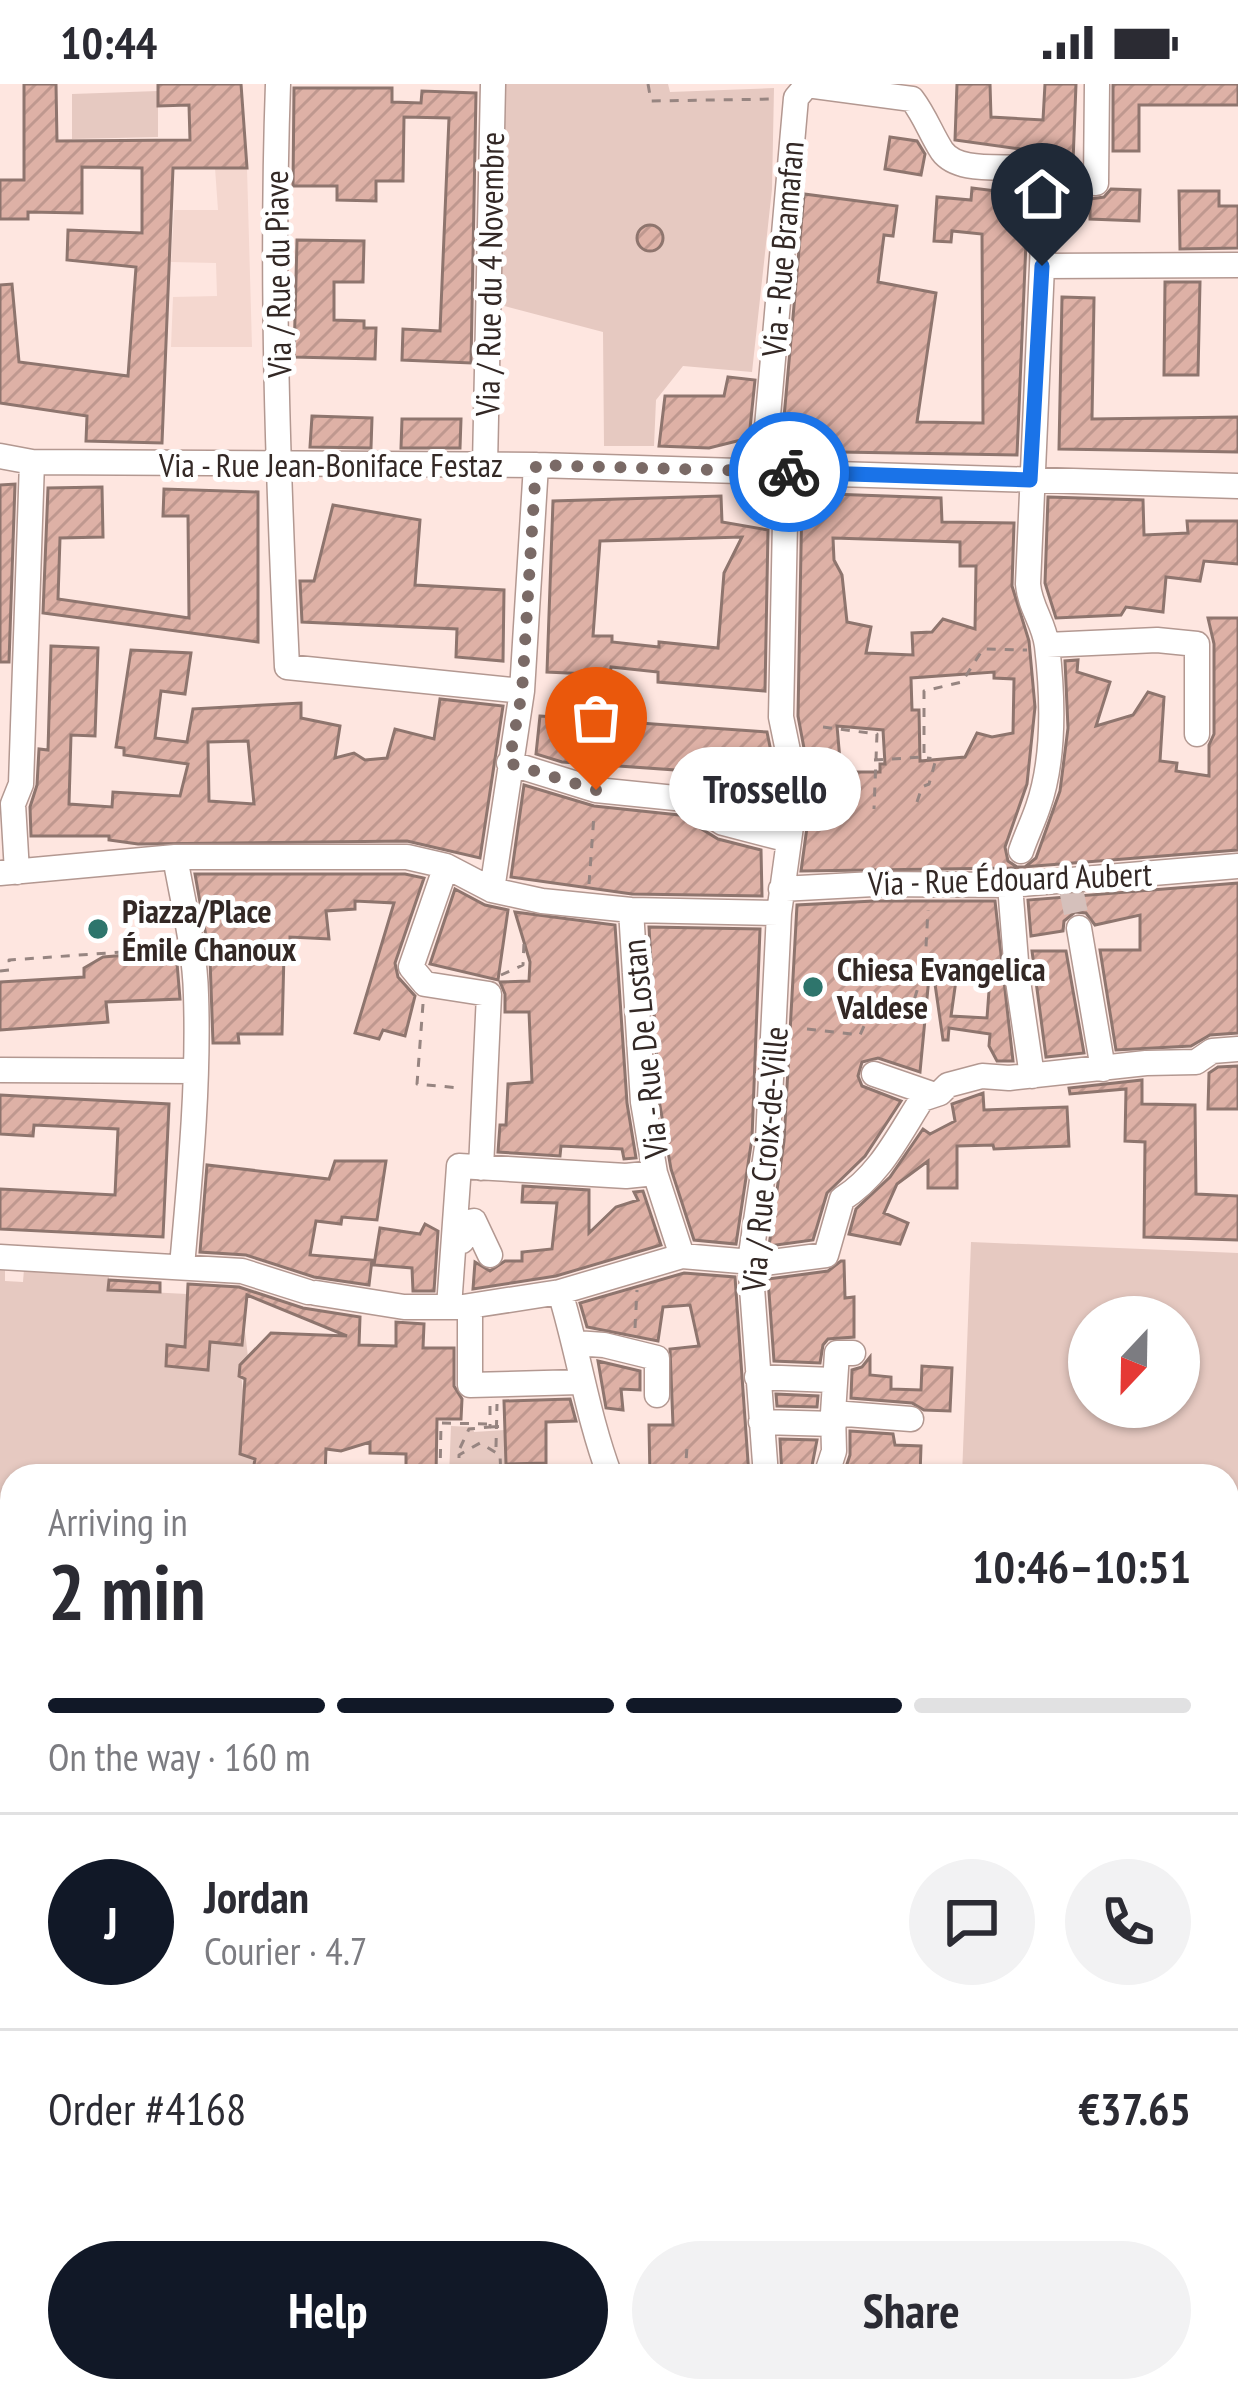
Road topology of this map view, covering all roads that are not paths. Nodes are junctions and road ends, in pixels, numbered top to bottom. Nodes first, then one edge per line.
1 (278, 84) edge
2 (493, 84) edge
3 (1097, 84) edge
4 (854, 87) edge
5 (1046, 179) junction
6 (1238, 265) edge
7 (1042, 266) junction
8 (0, 455) edge
9 (32, 461) junction
10 (279, 464) junction
11 (485, 465) junction
12 (536, 465) junction
13 (774, 472) junction
14 (1030, 480) junction
15 (1238, 486) edge
16 (1047, 647) junction
17 (522, 692) junction
18 (771, 715) joint
19 (1197, 734) dead end
20 (509, 763) junction
21 (789, 840) junction
22 (175, 857) junction
23 (446, 866) junction
24 (1238, 866) edge
25 (1018, 872) junction
26 (8, 873) edge
27 (492, 890) junction
28 (780, 901) junction
29 (631, 910) junction
30 (1079, 928) tunnel mouth
31 (1238, 1049) edge
32 (1103, 1069) junction
33 (0, 1070) edge
34 (195, 1071) junction
35 (874, 1074) dead end
36 (1032, 1076) junction
37 (932, 1094) junction
38 (481, 1168) junction
39 (655, 1173) junction
40 (490, 1255) dead end
41 (682, 1256) junction
42 (0, 1257) edge
43 (750, 1261) junction
44 (182, 1266) junction
45 (560, 1292) junction
46 (461, 1307) junction
47 (575, 1343) junction
48 (853, 1352) dead end
49 (757, 1377) junction
50 (833, 1380) junction
51 (580, 1382) junction
52 (657, 1395) dead end
53 (833, 1418) junction
54 (911, 1419) dead end
55 (761, 1423) junction
56 (605, 1464) edge
57 (765, 1464) edge
58 (829, 1464) edge

1 - 10 street, Via / Rue du Piave
2 - 11 street, Via / Rue du 4 Novembre
3 - 5 street
4 - 5 street
4 - 13 street, Via - Rue Bramafan
5 - 7 street
6 - 7 street
7 - 14 street
8 - 9 street, Via - Rue Jean-Boniface Festaz
9 - 10 street, Via - Rue Jean-Boniface Festaz
9 - 26 street
10 - 11 street, Via - Rue Jean-Boniface Festaz
10 - 17 street, Via / Rue du Piave
11 - 12 street, Via - Rue Jean-Boniface Festaz
12 - 13 street, Via - Rue Jean-Boniface Festaz
12 - 17 street
13 - 14 street, Via - Rue Jean-Boniface Festaz
13 - 18 street, Via - Rue Bramafan
14 - 15 street, Via - Rue Jean-Boniface Festaz
14 - 16 street
16 - 19 street
16 - 25 street
17 - 20 street
18 - 21 street, Via / Rue Croix-de-Ville
20 - 21 street
20 - 27 street
21 - 28 street, Via / Rue Croix-de-Ville
22 - 23 street, Via - Rue Édouard Aubert
22 - 26 street, Via - Rue Édouard Aubert
22 - 34 street
23 - 27 street, Via - Rue Édouard Aubert
23 - 38 street
24 - 25 street, Via - Rue Édouard Aubert
25 - 28 street, Via - Rue Édouard Aubert
25 - 36 street
27 - 29 street, Via - Rue Édouard Aubert
28 - 29 street, Via - Rue Édouard Aubert
28 - 43 street, Via / Rue Croix-de-Ville
29 - 39 street, Via - Rue De Lostan
30 - 32 street
31 - 32 street
32 - 36 street
33 - 34 street
34 - 44 street
35 - 37 street
36 - 37 street
37 - 43 street
38 - 39 street
38 - 46 street
39 - 41 street, Via - Rue De Lostan
40 - 46 street
41 - 43 street
41 - 45 street
42 - 44 street
43 - 49 street, Via / Rue Croix-de-Ville
44 - 46 street
45 - 46 street
45 - 47 street
46 - 51 street
47 - 51 street
47 - 52 street
48 - 50 street
49 - 50 street
49 - 55 street, Via / Rue Croix-de-Ville
50 - 53 street
51 - 56 street
53 - 54 street
53 - 55 street
53 - 58 street
55 - 57 street, Via / Rue Croix-de-Ville

